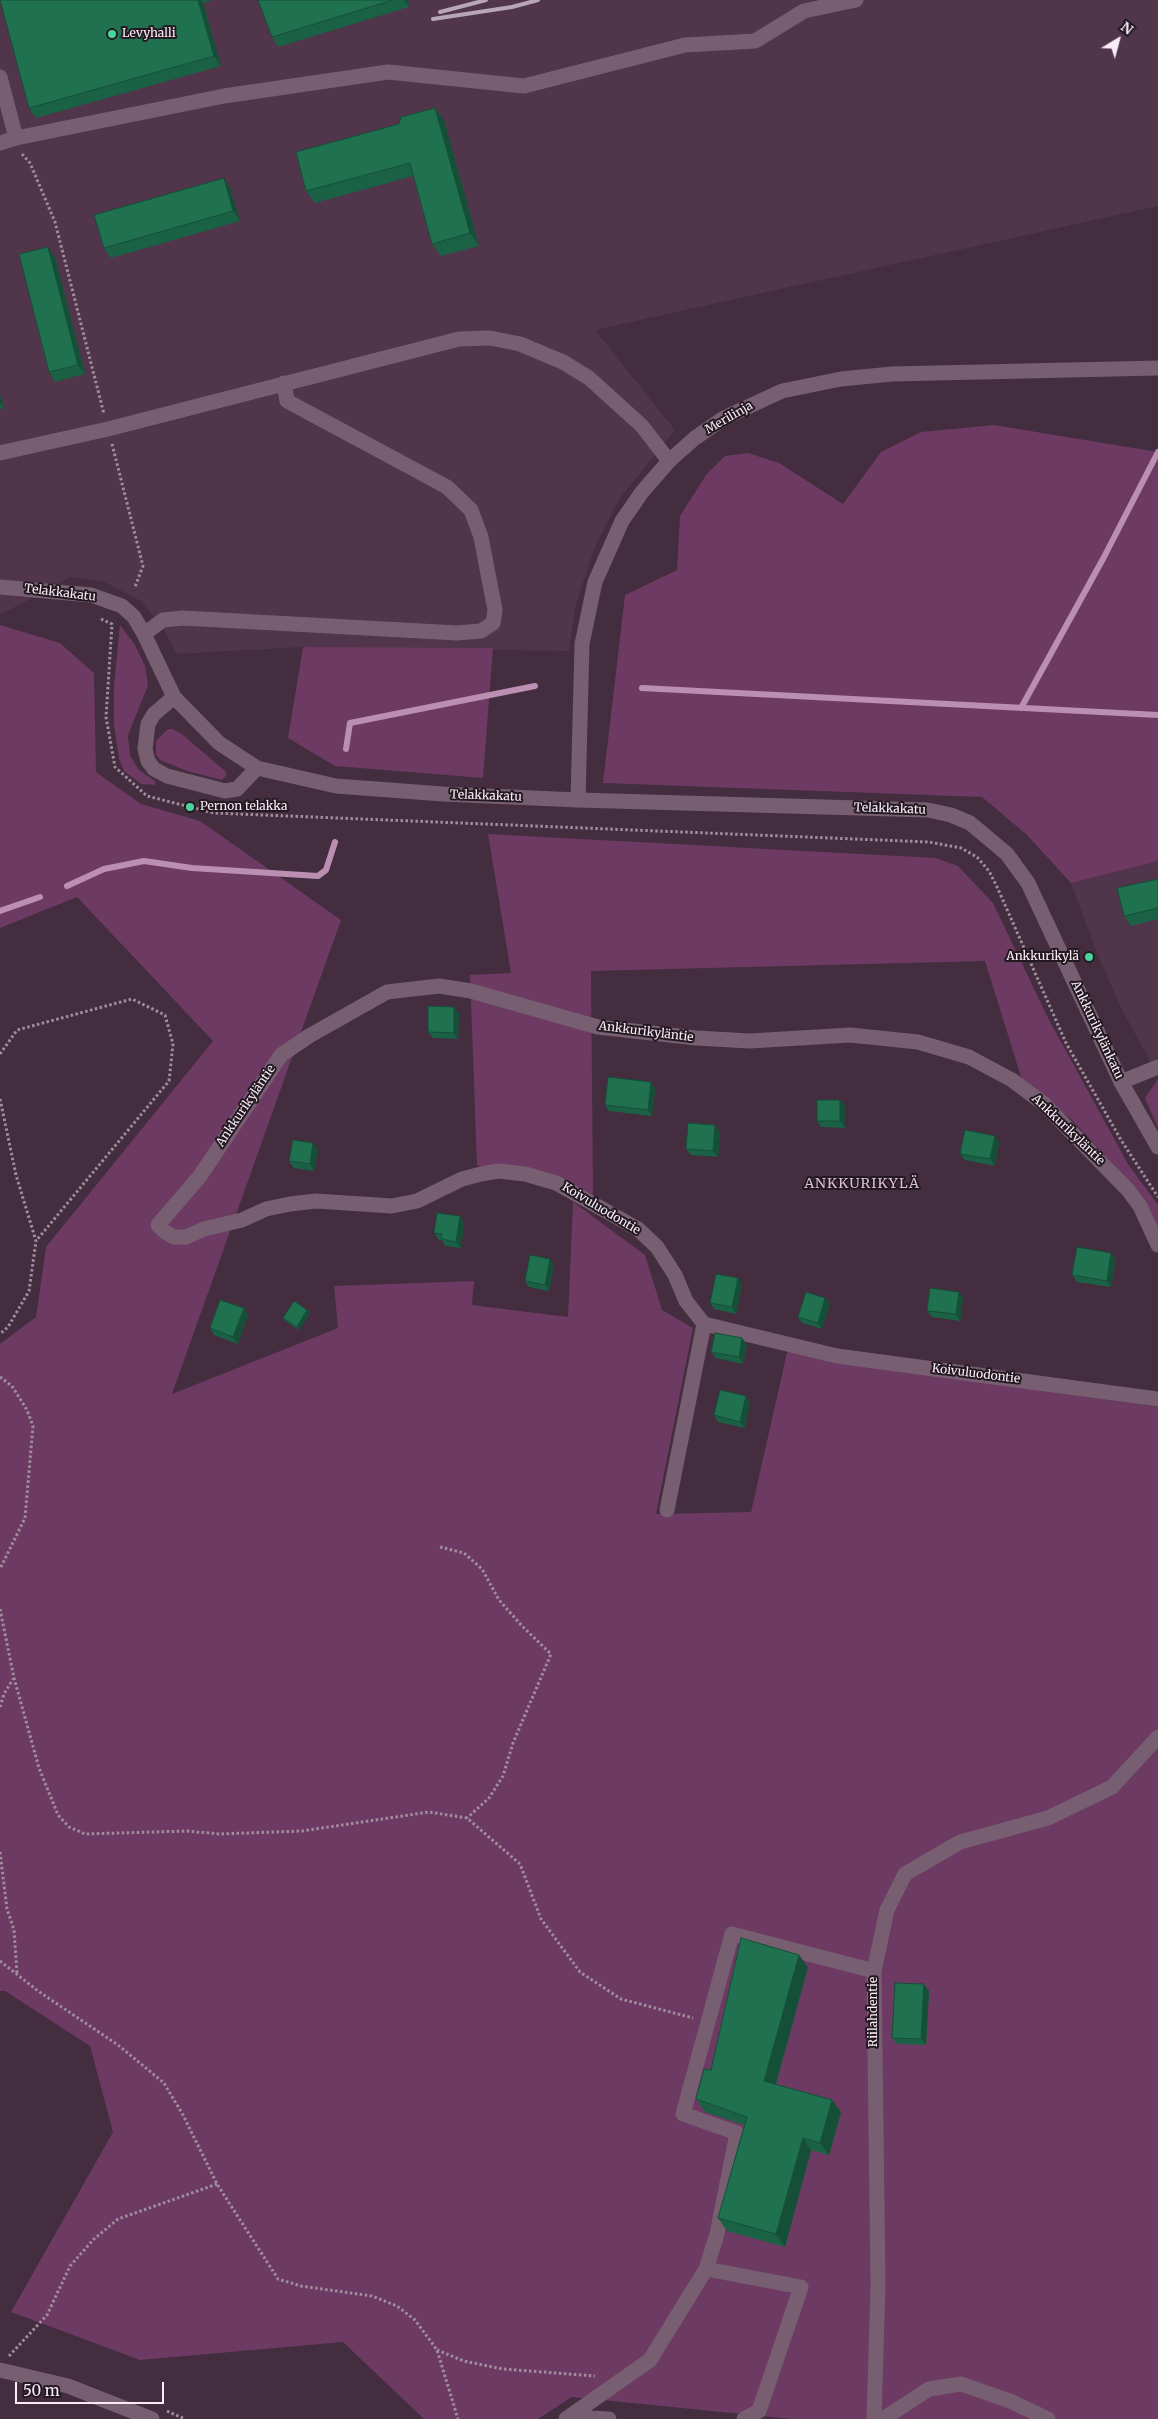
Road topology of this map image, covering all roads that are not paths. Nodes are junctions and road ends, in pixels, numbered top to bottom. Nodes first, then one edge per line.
1 (856, 0) edge
2 (0, 77) edge
3 (9, 140) edge
4 (1158, 368) edge
5 (284, 383) junction
6 (0, 453) edge
7 (669, 461) junction
8 (0, 587) edge
9 (144, 634) junction
10 (174, 697) junction
11 (257, 768) junction
12 (578, 800) junction
13 (1028, 883) joint
14 (1158, 1067) edge
15 (1121, 1082) junction
16 (1158, 1147) edge
17 (158, 1224) joint
18 (1158, 1245) edge
19 (704, 1324) junction
20 (1158, 1399) edge
21 (667, 1510) dead end
22 (1158, 1737) edge
23 (874, 1971) junction
24 (706, 2269) junction
25 (3, 2364) edge
26 (568, 2418) edge
27 (152, 2419) edge
28 (609, 2419) edge
29 (744, 2419) edge
30 (874, 2419) edge
31 (883, 2419) edge
32 (1048, 2419) edge

1 - 3 street
2 - 3 street
4 - 7 street, Merilinja
5 - 6 street
5 - 7 street
5 - 9 street
7 - 12 street, Merilinja
8 - 9 street, Telakkakatu
9 - 10 street, Telakkakatu
10 - 11 street, Telakkakatu
10 - 11 street
11 - 12 street, Telakkakatu
12 - 13 street, Telakkakatu
13 - 15 street, Ankkurikylänkatu
14 - 15 street
15 - 16 street, Ankkurikylänkatu
17 - 18 street, Ankkurikyläntie
17 - 19 street, Koivuluodontie
19 - 20 street, Koivuluodontie
19 - 21 street
22 - 23 street, Riilahdentie
23 - 24 street
23 - 30 street, Riilahdentie
24 - 26 street
24 - 29 street
25 - 27 street
26 - 28 street
31 - 32 street

